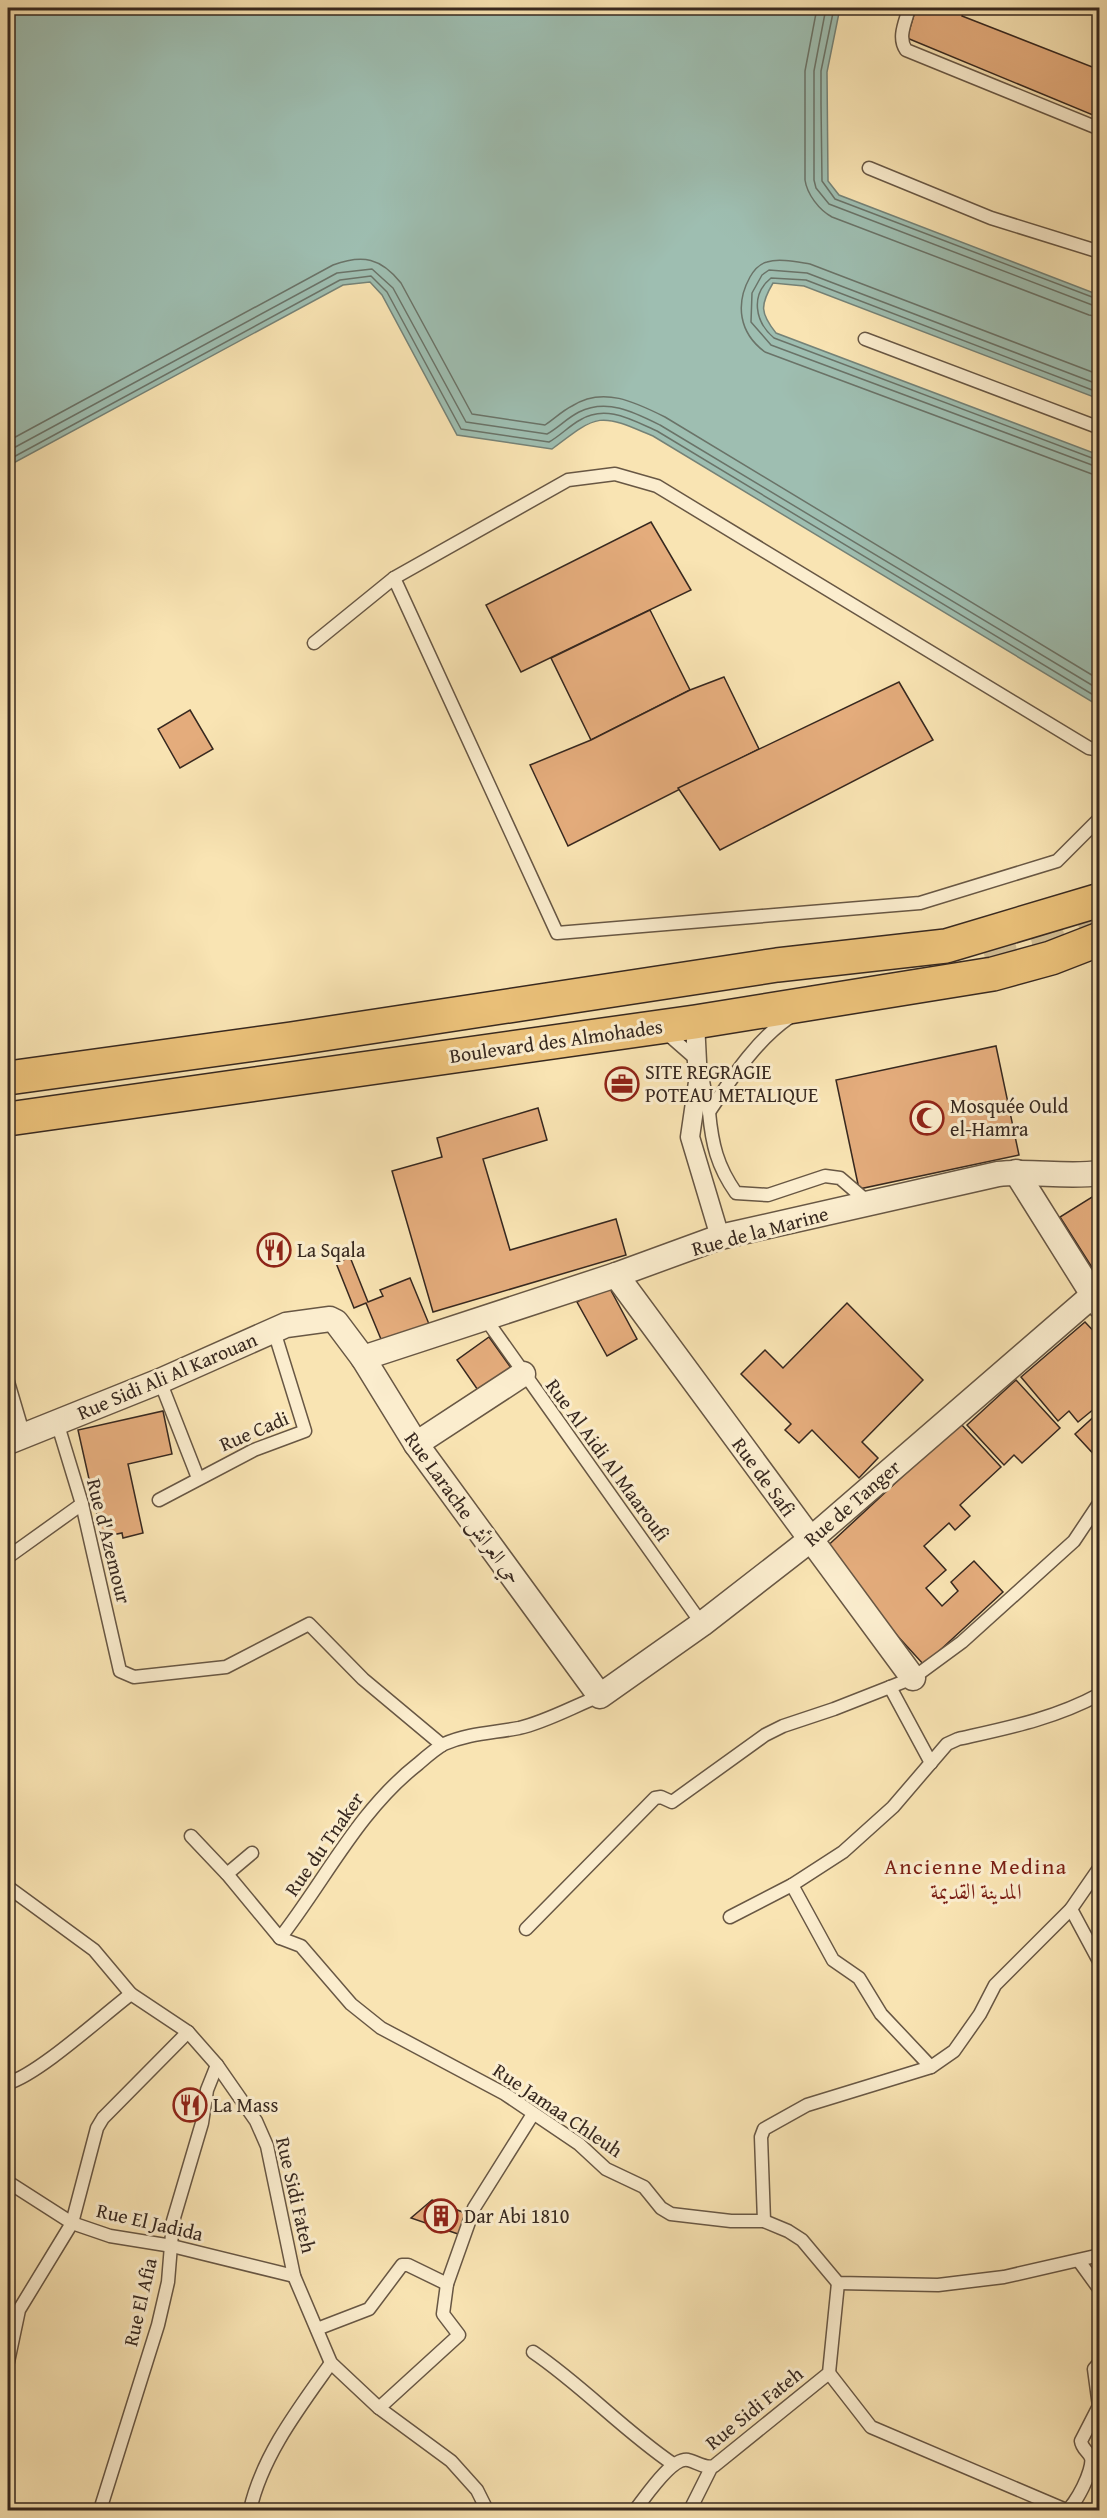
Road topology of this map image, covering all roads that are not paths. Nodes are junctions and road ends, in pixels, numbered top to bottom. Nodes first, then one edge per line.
1 (909, 8) edge
2 (1100, 129) edge
3 (869, 168) dead end
4 (1100, 252) edge
5 (865, 339) dead end
6 (1100, 428) edge
7 (394, 578) junction
8 (314, 643) dead end
9 (1100, 750) edge
10 (1100, 818) edge
11 (1100, 900) edge
12 (1100, 939) edge
13 (814, 1002) junction
14 (695, 1022) junction
15 (659, 1027) junction
16 (697, 1059) junction
17 (83, 1067) junction
18 (8, 1078) edge
19 (92, 1106) junction
20 (709, 1112) junction
21 (8, 1119) edge
22 (1016, 1172) junction
23 (1100, 1173) edge
24 (870, 1203) junction
25 (720, 1238) junction
26 (616, 1275) junction
27 (1096, 1300) edge
28 (485, 1318) junction
29 (330, 1319) joint
30 (274, 1331) junction
31 (363, 1358) junction
32 (523, 1374) junction
33 (160, 1381) junction
34 (8, 1382) edge
35 (57, 1422) junction
36 (16, 1439) edge
37 (416, 1444) junction
38 (198, 1478) junction
39 (159, 1500) dead end
40 (1100, 1502) edge
41 (82, 1504) junction
42 (810, 1540) junction
43 (8, 1557) edge
44 (702, 1624) junction
45 (913, 1678) junction
46 (890, 1687) junction
47 (1100, 1694) edge
48 (600, 1696) junction
49 (442, 1745) junction
50 (931, 1763) junction
51 (191, 1836) dead end
52 (252, 1853) dead end
53 (1100, 1867) edge
54 (227, 1874) junction
55 (792, 1885) junction
56 (8, 1887) edge
57 (1071, 1909) junction
58 (730, 1917) dead end
59 (526, 1929) dead end
60 (280, 1938) junction
61 (1100, 1963) edge
62 (131, 1994) junction
63 (188, 2032) junction
64 (217, 2065) junction
65 (931, 2067) junction
66 (8, 2083) edge
67 (533, 2114) junction
68 (8, 2182) edge
69 (764, 2221) junction
70 (72, 2223) junction
71 (172, 2246) junction
72 (1100, 2255) edge
73 (1079, 2261) junction
74 (294, 2276) junction
75 (838, 2283) junction
76 (447, 2284) junction
77 (1100, 2290) edge
78 (19, 2310) junction
79 (8, 2318) edge
80 (317, 2329) junction
81 (533, 2352) dead end
82 (1100, 2361) edge
83 (8, 2362) edge
84 (331, 2363) junction
85 (829, 2373) junction
86 (1098, 2399) edge
87 (379, 2408) junction
88 (673, 2464) junction
89 (711, 2468) junction
90 (100, 2511) edge
91 (250, 2511) edge
92 (487, 2511) edge
93 (635, 2511) edge
94 (690, 2511) edge

1 - 2 lane
3 - 4 lane
5 - 6 lane
7 - 8 lane
7 - 9 lane
7 - 10 lane
11 - 17 main road, Boulevard des Almohades
12 - 13 main road, Boulevard des Almohades
13 - 14 main road, Boulevard des Almohades
13 - 20 lane
14 - 15 main road, Boulevard des Almohades
14 - 16 street
15 - 16 lane
15 - 19 main road, Boulevard des Almohades
16 - 20 lane
16 - 25 street
17 - 18 main road, Boulevard des Almohades
17 - 19 main road
19 - 21 main road, Boulevard des Almohades
20 - 24 lane
22 - 23 street, Rue de la Marine
22 - 24 street, Rue de la Marine
22 - 27 street
24 - 25 street, Rue de la Marine
25 - 26 street, Rue de la Marine
26 - 28 street, Rue de la Marine
26 - 42 street, Rue de Safi
27 - 42 street, Rue de Tanger
28 - 31 street, Rue de la Marine
28 - 32 lane, Rue Al Aidi Al Maaroufi
29 - 30 street, Rue Sidi Ali Al Karouan
29 - 31 street, Rue Larache حي العرائش
30 - 33 street, Rue Sidi Ali Al Karouan
30 - 38 lane, Rue Cadi
31 - 37 street, Rue Larache حي العرائش
32 - 37 street
32 - 44 lane, Rue Al Aidi Al Maaroufi
33 - 35 street, Rue Sidi Ali Al Karouan
33 - 38 lane
34 - 36 lane
35 - 36 street, Rue Sidi Ali Al Karouan
35 - 41 lane, Rue d'Azemour
37 - 48 street, Rue Larache حي العرائش
38 - 39 lane, Rue Cadi
40 - 45 lane
41 - 43 lane
41 - 49 lane, Rue d'Azemour
42 - 44 street, Rue de Tanger
42 - 45 street, Rue de Safi
44 - 48 street, Rue de Tanger
45 - 46 lane
46 - 50 lane
46 - 59 lane
47 - 50 lane
48 - 49 lane, Rue du Tnaker
49 - 60 lane, Rue du Tnaker
50 - 55 lane
51 - 54 lane, Rue Jamaa Chleuh
52 - 54 lane
53 - 57 lane
54 - 60 lane, Rue Jamaa Chleuh
55 - 58 lane
55 - 65 lane
56 - 62 lane, Rue Sidi Fateh
57 - 61 lane
57 - 65 lane
60 - 67 lane, Rue Jamaa Chleuh
62 - 63 lane, Rue Sidi Fateh
62 - 66 lane
63 - 64 lane, Rue Sidi Fateh
63 - 70 lane
64 - 71 lane, Rue El Afia
64 - 74 lane, Rue Sidi Fateh
65 - 69 lane
67 - 69 lane, Rue Jamaa Chleuh
67 - 76 lane
68 - 70 lane, Rue El Jadida
69 - 75 lane, Rue Jamaa Chleuh
70 - 71 lane, Rue El Jadida
70 - 78 lane
71 - 74 lane, Rue El Jadida
71 - 90 lane, Rue El Afia
72 - 73 lane
73 - 75 lane
73 - 77 lane
74 - 80 lane, Rue Sidi Fateh
75 - 85 lane, Rue Sidi Fateh
76 - 80 lane
76 - 87 lane
78 - 79 lane
78 - 83 lane
80 - 84 lane, Rue Sidi Fateh
81 - 88 lane
82 - 86 lane
84 - 87 lane, Rue Sidi Fateh
84 - 91 lane
85 - 86 lane
85 - 89 lane, Rue Sidi Fateh
87 - 92 lane, Rue Sidi Fateh
88 - 89 lane, Rue Sidi Fateh
88 - 93 lane
89 - 94 lane

